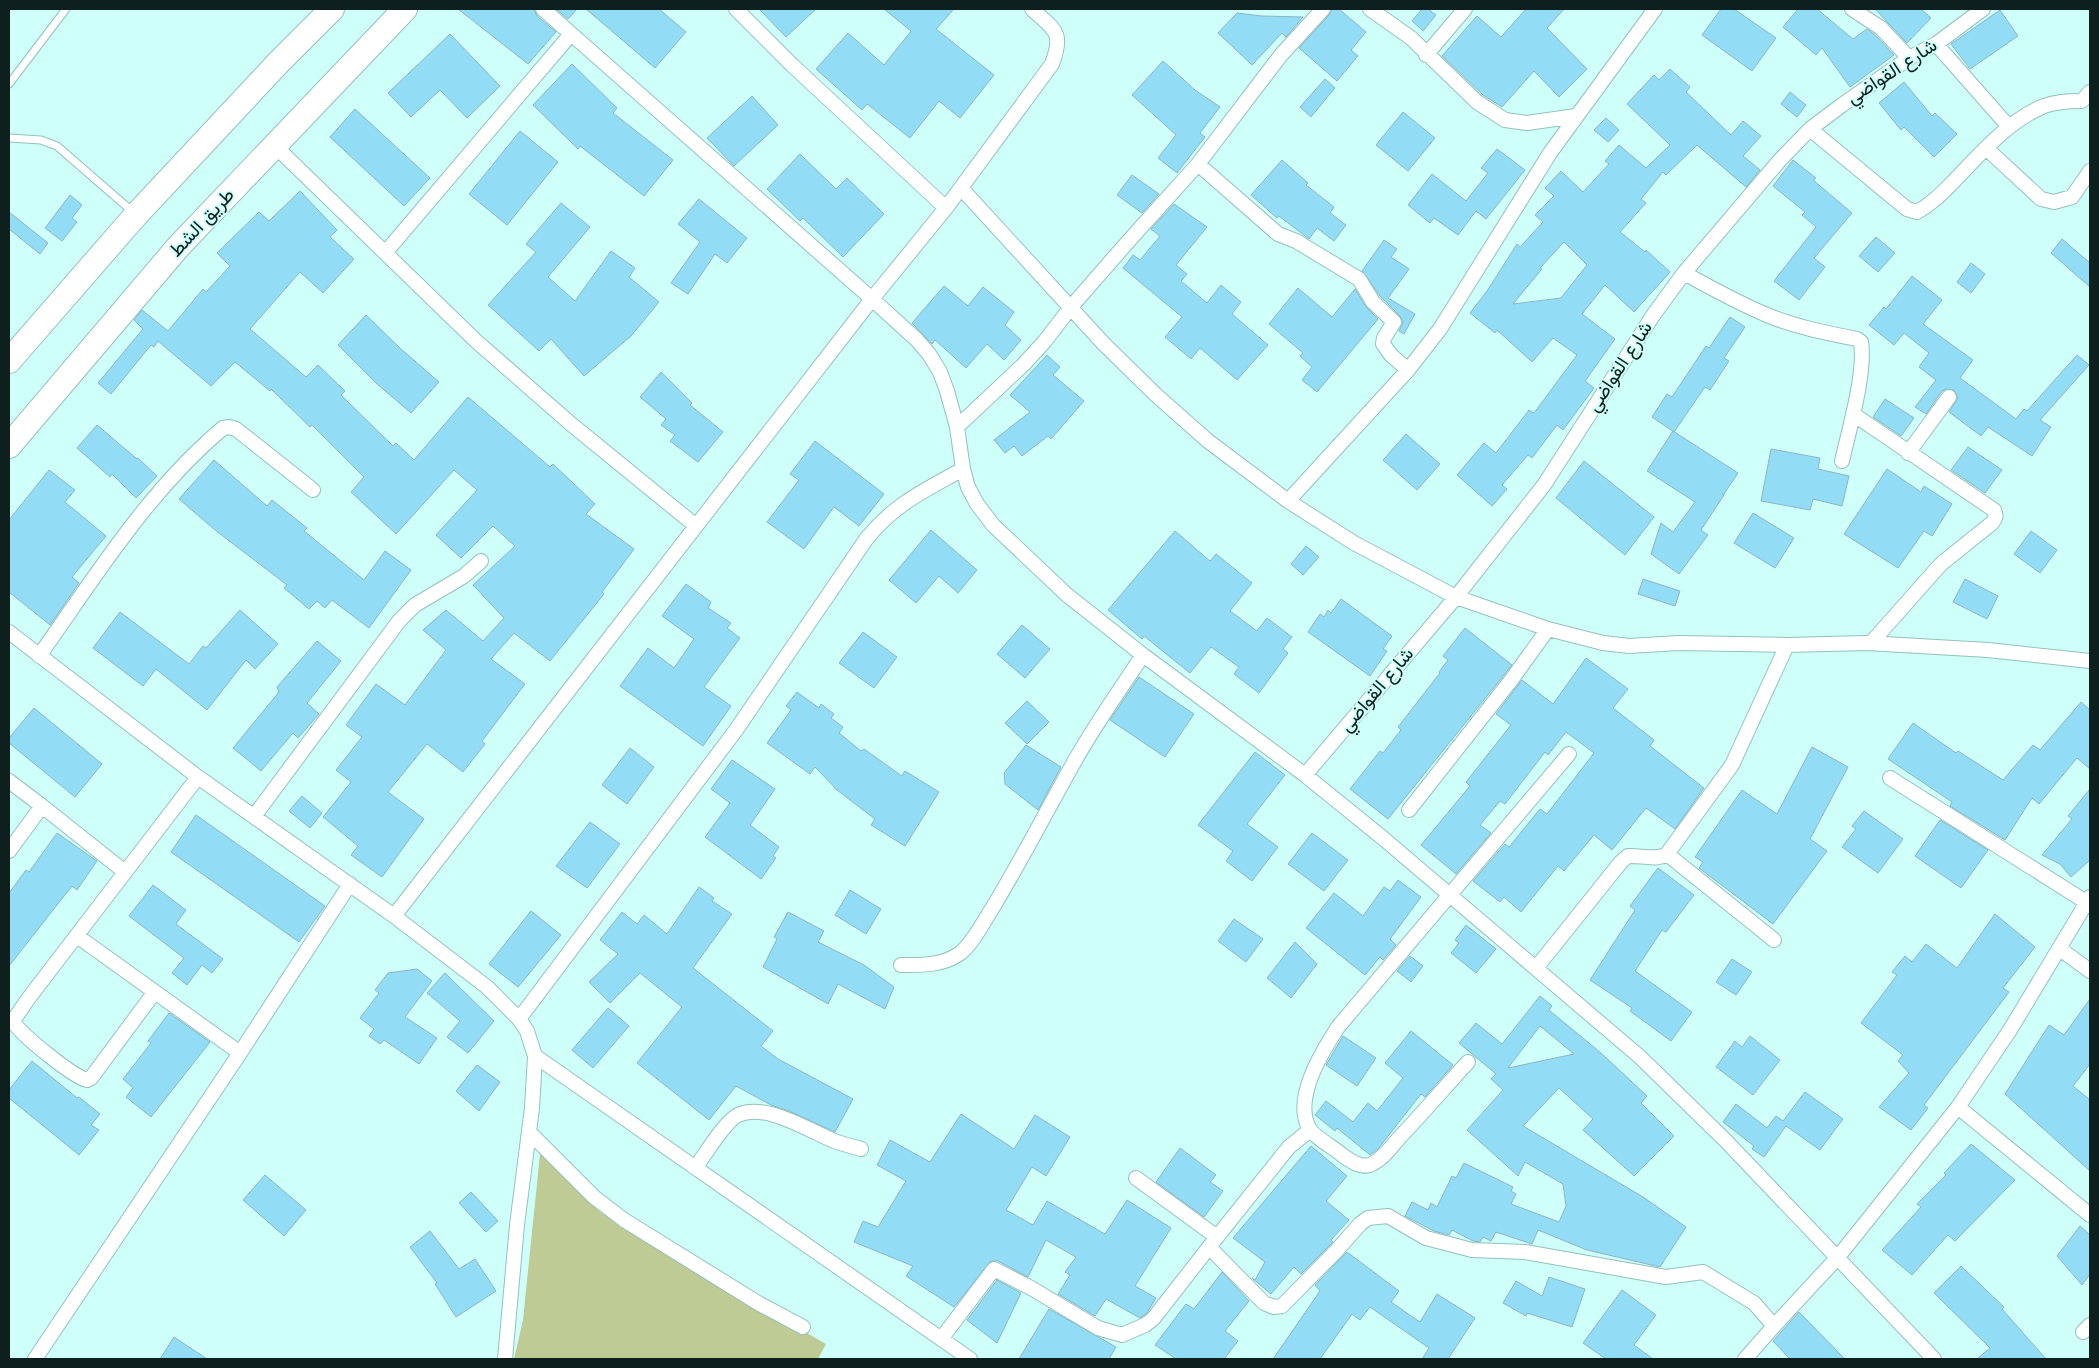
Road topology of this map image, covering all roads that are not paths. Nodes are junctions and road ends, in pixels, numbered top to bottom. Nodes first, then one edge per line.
1 (66, 9) edge
2 (332, 9) edge
3 (405, 9) edge
4 (543, 9) edge
5 (736, 9) edge
6 (1032, 9) edge
7 (1323, 9) edge
8 (1370, 9) edge
9 (1465, 9) edge
10 (1655, 9) edge
11 (1852, 9) edge
12 (1983, 9) edge
13 (571, 34) junction
14 (1936, 44) junction
15 (1426, 54) junction
16 (1909, 58) junction
17 (9, 84) edge
18 (2090, 92) edge
19 (1576, 116) junction
20 (2009, 127) junction
21 (1810, 129) junction
22 (9, 138) edge
23 (274, 145) junction
24 (1986, 148) junction
25 (1198, 164) junction
26 (2090, 171) edge
27 (961, 188) junction
28 (946, 208) junction
29 (136, 215) junction
30 (386, 253) junction
31 (1684, 273) junction
32 (872, 299) junction
33 (1071, 307) junction
34 (9, 361) edge
35 (1408, 370) junction
36 (1950, 397) dead end
37 (1852, 414) junction
38 (957, 427) junction
39 (9, 446) edge
40 (1908, 453) junction
41 (1842, 461) dead end
42 (963, 469) junction
43 (314, 490) dead end
44 (1288, 501) junction
45 (696, 526) junction
46 (481, 561) dead end
47 (1456, 597) junction
48 (1548, 629) junction
49 (9, 632) edge
50 (1871, 643) junction
51 (1787, 645) junction
52 (1143, 655) junction
53 (39, 656) junction
54 (2090, 661) edge
55 (1569, 754) dead end
56 (1305, 775) junction
57 (198, 776) junction
58 (1890, 778) dead end
59 (9, 781) edge
60 (42, 806) junction
61 (1409, 810) dead end
62 (254, 815) junction
63 (9, 851) edge
64 (1667, 854) junction
65 (125, 872) junction
66 (350, 884) junction
67 (1448, 894) junction
68 (2088, 900) edge
69 (394, 916) junction
70 (76, 936) junction
71 (1774, 940) dead end
72 (2060, 948) junction
73 (900, 965) dead end
74 (1536, 968) junction
75 (2090, 971) edge
76 (154, 993) junction
77 (518, 1019) junction
78 (240, 1053) junction
79 (535, 1056) junction
80 (1468, 1062) dead end
81 (1958, 1107) junction
82 (1310, 1130) junction
83 (529, 1132) junction
84 (861, 1148) dead end
85 (695, 1168) junction
86 (1136, 1178) dead end
87 (2090, 1215) edge
88 (1213, 1242) junction
89 (1838, 1257) junction
90 (1774, 1326) junction
91 (803, 1327) dead end
92 (941, 1339) junction
93 (35, 1359) edge
94 (505, 1359) edge
95 (970, 1359) edge
96 (1745, 1359) edge
97 (1934, 1359) edge

1 - 17 lane
2 - 29 highway
3 - 23 highway, طريق الشط
4 - 13 street
5 - 28 street
6 - 27 street
7 - 25 street
8 - 15 street
9 - 15 street
10 - 19 street
11 - 16 street
12 - 14 street, شارع القواضي
13 - 30 street
13 - 32 street
14 - 16 street, شارع القواضي
14 - 20 street
15 - 19 street
16 - 21 street, شارع القواضي
18 - 20 street
19 - 35 street
20 - 24 street
21 - 24 street
21 - 31 street, شارع القواضي
22 - 29 lane
23 - 30 street
23 - 39 highway, طريق الشط
24 - 26 street
25 - 33 street
25 - 35 street
27 - 28 street
27 - 33 street
28 - 32 street
29 - 34 highway
30 - 45 street
31 - 37 street
31 - 47 street, شارع القواضي
32 - 38 street
32 - 45 street
33 - 38 street
33 - 44 street
35 - 44 street
36 - 40 street
37 - 40 street
37 - 41 street
38 - 42 street
40 - 50 street
42 - 52 street
42 - 77 street
43 - 53 street
44 - 47 street
45 - 69 street
46 - 62 street
47 - 48 street
47 - 56 street, شارع القواضي
48 - 51 street
48 - 61 street
49 - 53 street
50 - 51 street
50 - 54 street
51 - 64 street
52 - 56 street
52 - 73 street
53 - 57 street
55 - 67 street
56 - 67 street
57 - 62 street
57 - 65 street
58 - 68 street
59 - 60 street
60 - 63 street
60 - 65 street
62 - 66 street
64 - 71 street
64 - 74 street
65 - 70 street
66 - 69 street
66 - 78 street
67 - 74 street
67 - 82 street
68 - 72 street
69 - 77 street
70 - 76 street
70 - 76 street
72 - 75 street
72 - 81 street
74 - 89 street
76 - 78 street
77 - 79 street
78 - 93 street
79 - 83 street
79 - 85 street
80 - 82 street
81 - 87 street
81 - 89 street
82 - 88 street
83 - 91 street
83 - 94 street
84 - 85 street
85 - 92 street
86 - 88 street
88 - 90 street
88 - 92 street
89 - 90 street
89 - 97 street
90 - 96 street
92 - 95 street

